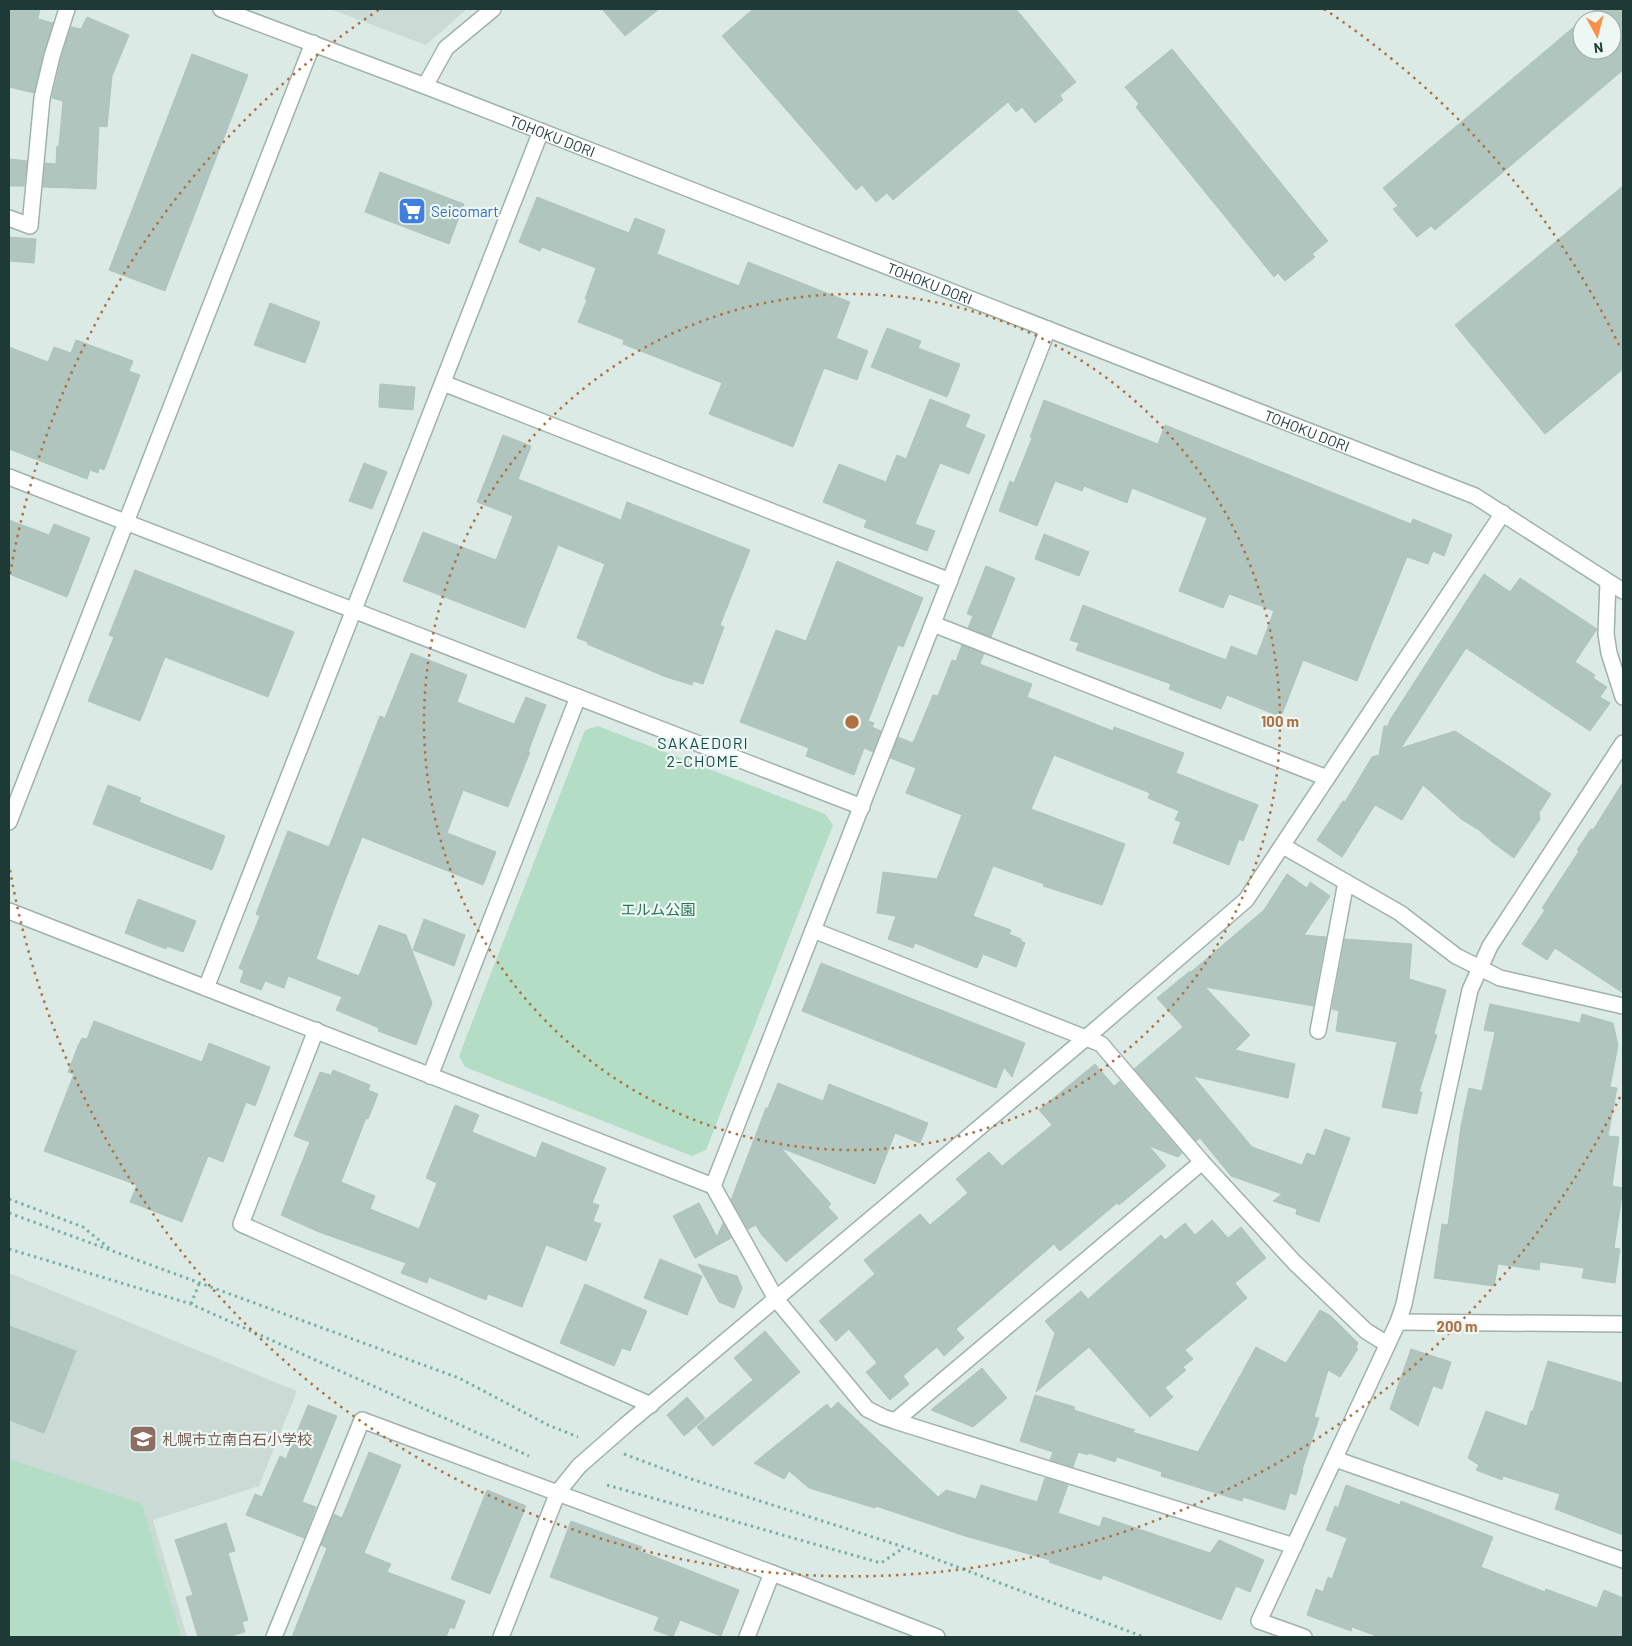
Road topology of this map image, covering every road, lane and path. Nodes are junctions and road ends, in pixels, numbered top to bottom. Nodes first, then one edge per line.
1 (66, 9) edge
2 (221, 9) edge
3 (494, 9) edge
4 (313, 43) junction
5 (425, 86) junction
6 (541, 132) junction
7 (9, 218) edge
8 (1048, 329) junction
9 (443, 383) junction
10 (9, 477) edge
11 (1503, 513) junction
12 (126, 521) junction
13 (950, 581) junction
14 (1617, 587) edge
15 (354, 610) junction
16 (933, 624) junction
17 (578, 697) junction
18 (1623, 697) edge
19 (1623, 743) edge
20 (1327, 778) junction
21 (862, 807) junction
22 (9, 822) edge
23 (1283, 846) junction
24 (1346, 882) junction
25 (9, 911) edge
26 (813, 930) junction
27 (1479, 968) junction
28 (206, 988) junction
29 (1623, 1006) edge
30 (316, 1030) junction
31 (1318, 1031) dead end
32 (1087, 1037) junction
33 (430, 1076) junction
34 (1202, 1162) junction
35 (713, 1186) junction
36 (9, 1199) edge
37 (9, 1212) edge
38 (9, 1249) edge
39 (200, 1284) dead end
40 (776, 1300) junction
41 (192, 1304) junction
42 (1398, 1322) junction
43 (1623, 1324) edge
44 (1387, 1344) junction
45 (650, 1405) junction
46 (896, 1421) junction
47 (535, 1459) dead end
48 (1335, 1459) junction
49 (575, 1470) junction
50 (558, 1492) junction
51 (1294, 1546) junction
52 (904, 1548) dead end
53 (1623, 1560) edge
54 (772, 1573) junction
55 (274, 1637) edge
56 (501, 1637) edge
57 (747, 1637) edge
58 (937, 1637) edge
59 (1304, 1637) edge

1 - 7 street
2 - 4 street, TOHOKU DORI
3 - 5 street
4 - 5 street, TOHOKU DORI
4 - 12 street
5 - 6 street, TOHOKU DORI
6 - 8 street, TOHOKU DORI
6 - 9 street
8 - 11 street, TOHOKU DORI
8 - 13 street
9 - 13 street
9 - 15 street
10 - 12 street
11 - 14 street, TOHOKU DORI
11 - 20 street
12 - 15 street
12 - 22 street
13 - 16 street
14 - 18 street
15 - 17 street
15 - 28 street
16 - 20 street
16 - 21 street
17 - 21 street
17 - 33 street
19 - 27 street
20 - 23 street
21 - 26 street
23 - 24 street
23 - 32 street
24 - 27 street
24 - 31 street
25 - 28 street
26 - 32 street
26 - 35 street
27 - 29 street
27 - 42 street
28 - 30 street
30 - 33 street
30 - 45 street
32 - 34 street
32 - 40 street
33 - 35 street
34 - 44 street
34 - 46 street
35 - 40 street
36 - 37 path
38 - 41 path
39 - 41 path
40 - 45 street
40 - 46 street
41 - 47 path
42 - 43 street
42 - 44 street
44 - 48 street
45 - 49 street, bridge
46 - 51 street
48 - 51 street
48 - 53 street
49 - 50 street
49 - 52 path
50 - 54 street
50 - 55 street
50 - 56 street
51 - 59 street
54 - 57 street
54 - 58 street

